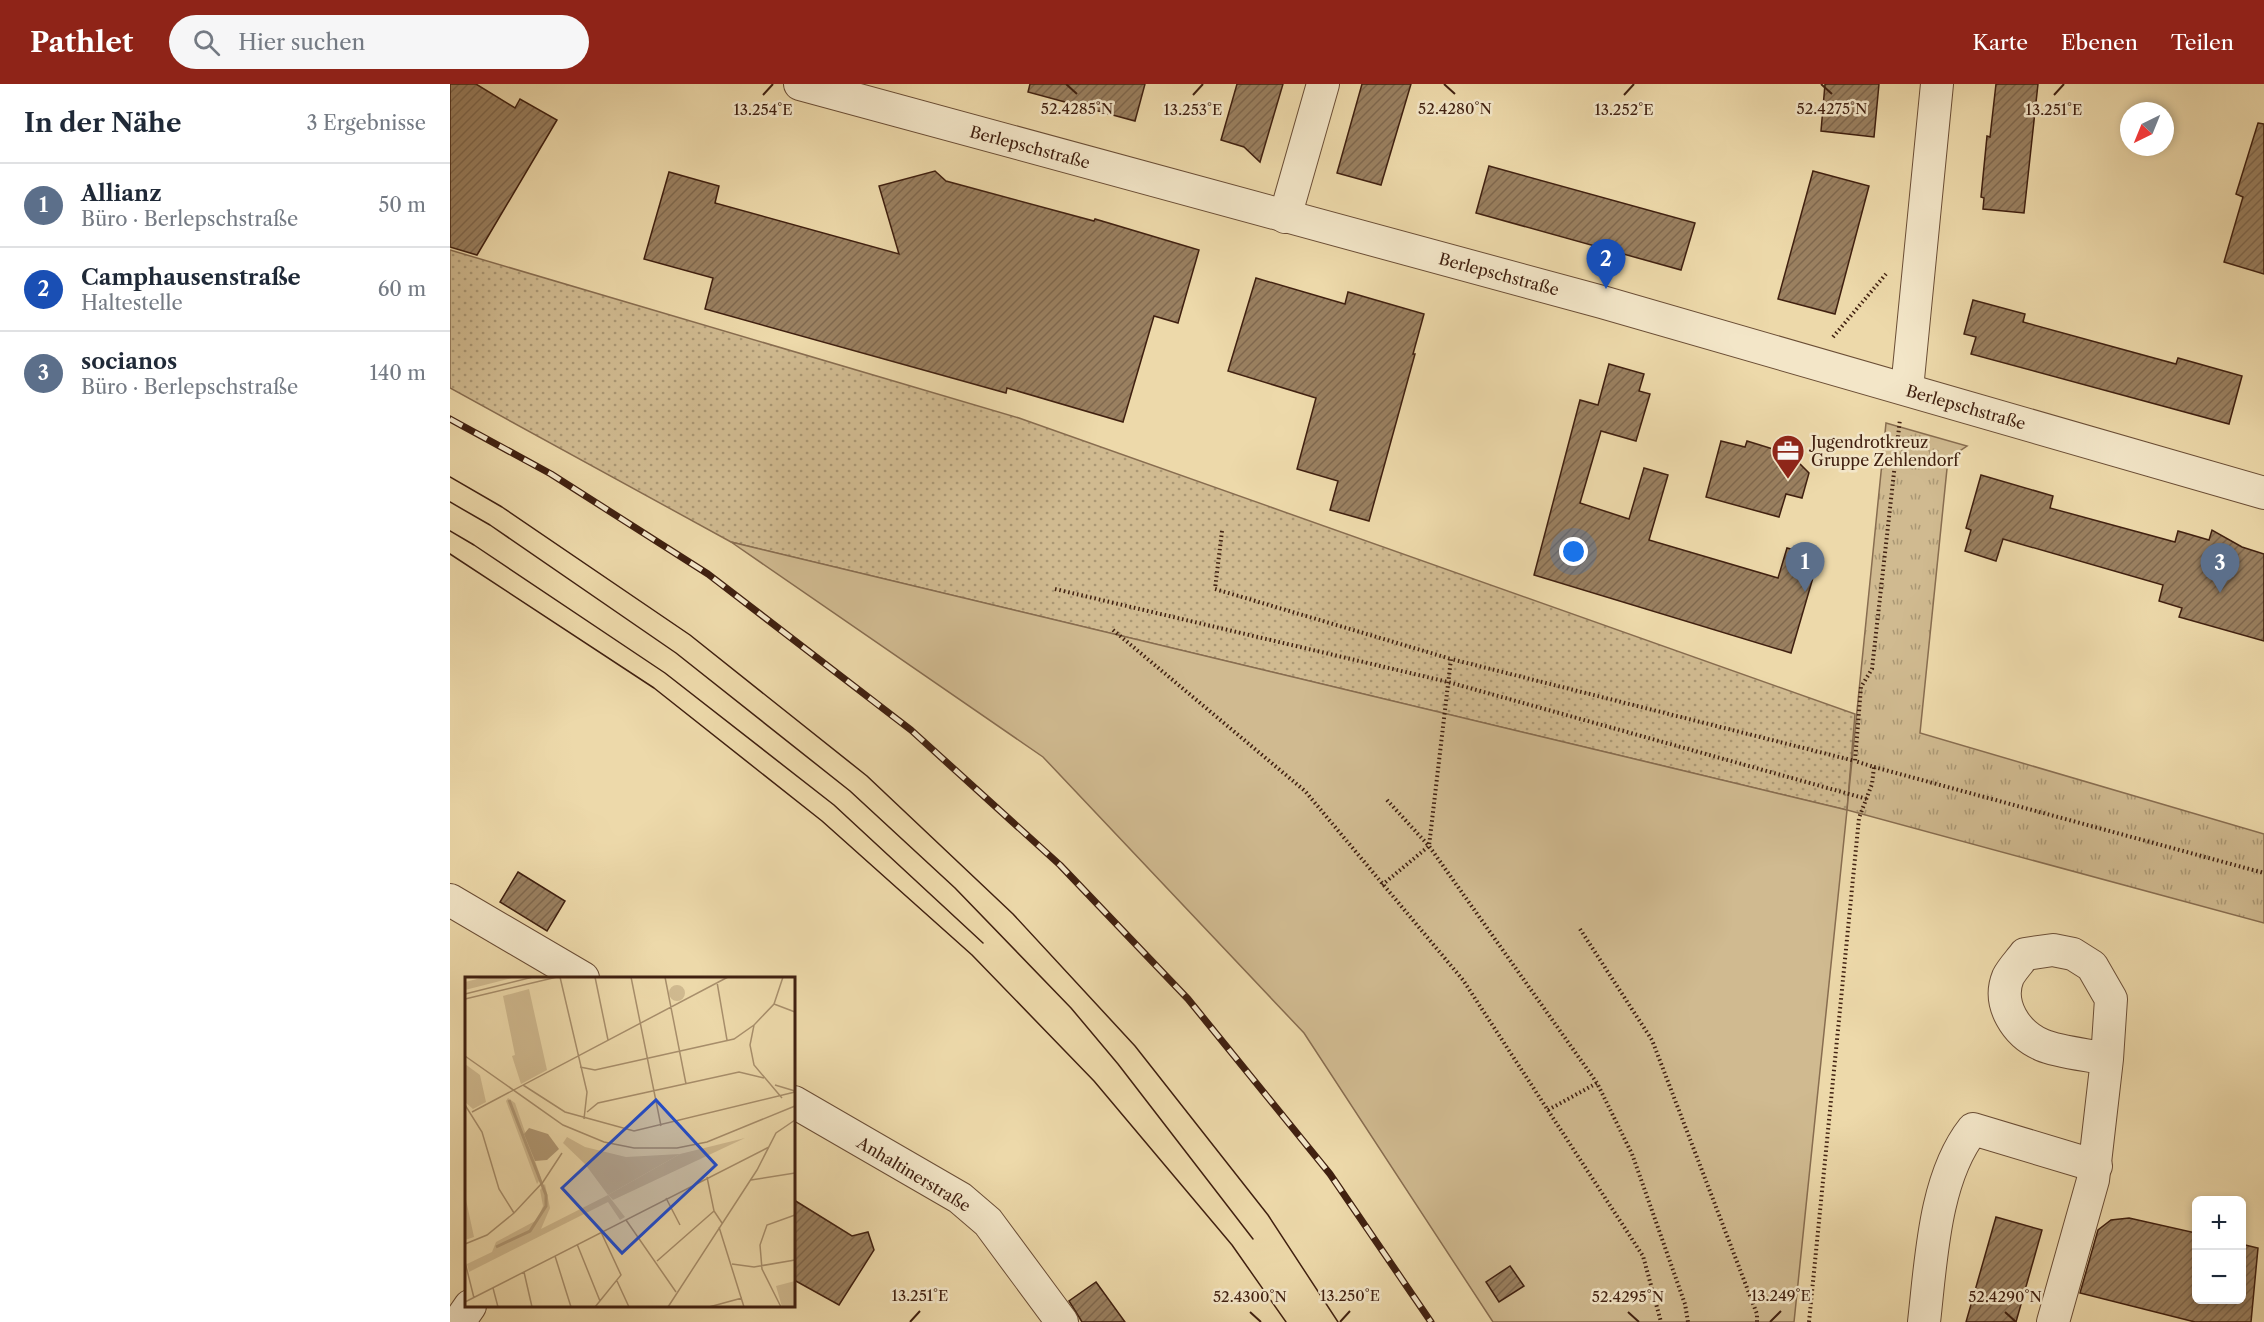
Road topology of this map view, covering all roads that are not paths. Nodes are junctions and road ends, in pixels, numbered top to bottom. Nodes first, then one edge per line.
1 (800, 84) edge
2 (1323, 84) edge
3 (1937, 84) edge
4 (1286, 217) junction
5 (1904, 404) junction
6 (2264, 494) edge
7 (450, 900) edge
8 (581, 977) edge
9 (2107, 1059) dead end
10 (795, 1103) edge
11 (2096, 1166) junction
12 (469, 1307) edge
13 (459, 1322) edge
14 (1062, 1322) edge
15 (1924, 1322) edge
16 (2053, 1322) edge

1 - 4 street, Berlepschstraße
2 - 4 street
3 - 5 street
4 - 5 street, Berlepschstraße
5 - 6 street, Berlepschstraße
7 - 8 street
9 - 11 street
10 - 14 street, Anhaltinerstraße
11 - 15 street
11 - 16 street
12 - 13 street

